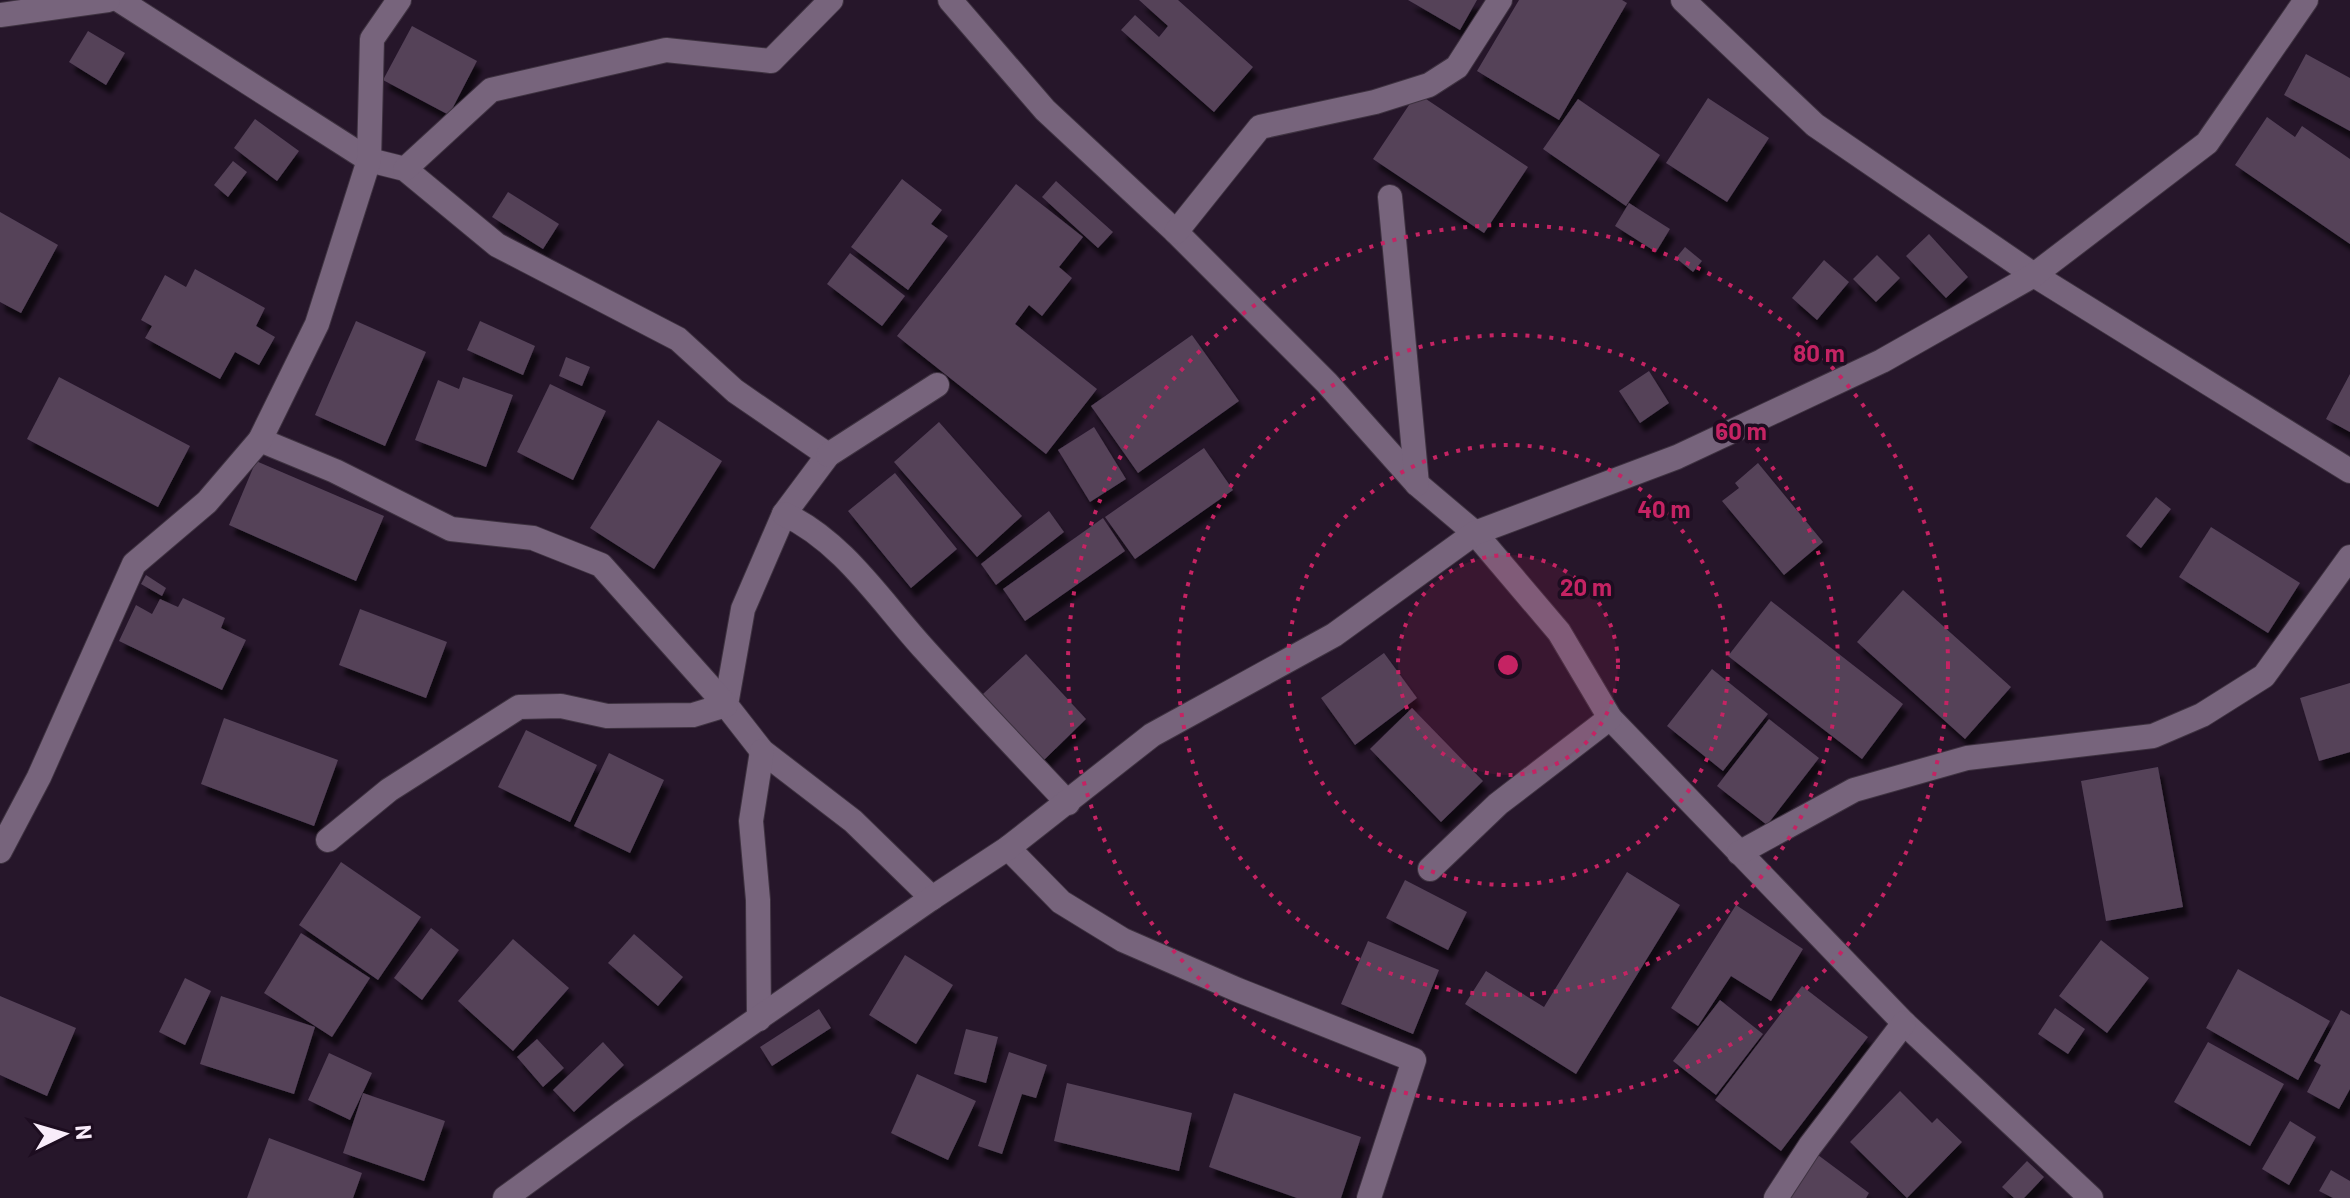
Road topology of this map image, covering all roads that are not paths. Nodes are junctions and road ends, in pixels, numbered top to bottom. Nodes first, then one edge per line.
1 (108, 0) edge
2 (119, 0) edge
3 (399, 0) edge
4 (831, 0) edge
5 (950, 0) edge
6 (1500, 0) edge
7 (1683, 0) edge
8 (2306, 0) edge
9 (0, 15) edge
10 (369, 160) junction
11 (405, 169) junction
12 (1390, 197) dead end
13 (1176, 232) junction
14 (2034, 275) junction
15 (937, 385) dead end
16 (260, 440) junction
17 (828, 455) junction
18 (2350, 471) edge
19 (1417, 484) junction
20 (784, 514) junction
21 (1475, 533) junction
22 (2350, 557) edge
23 (726, 705) junction
24 (1610, 718) junction
25 (762, 751) junction
26 (1068, 803) junction
27 (328, 840) dead end
28 (1008, 848) junction
29 (0, 851) edge
30 (1739, 853) junction
31 (1430, 869) dead end
32 (932, 898) junction
33 (759, 1019) junction
34 (1904, 1023) junction
35 (505, 1198) edge
36 (1369, 1198) edge
37 (1776, 1198) edge
38 (2091, 1198) edge

1 - 9 street
2 - 10 street
3 - 10 street
4 - 11 street
5 - 13 street
6 - 13 street
7 - 14 street
8 - 14 street
10 - 11 street
10 - 16 street
11 - 17 street
12 - 19 street
13 - 19 street
14 - 18 street
14 - 21 street
15 - 17 street
16 - 23 street
16 - 29 street
17 - 20 street
19 - 21 street
20 - 23 street
20 - 26 street
21 - 24 street
21 - 26 street
22 - 30 street
23 - 25 street
23 - 27 street
24 - 30 street
24 - 31 street
25 - 32 street
25 - 33 street
26 - 28 street
28 - 32 street
28 - 36 street
30 - 34 street
32 - 33 street
33 - 35 street
34 - 37 street
34 - 38 street

